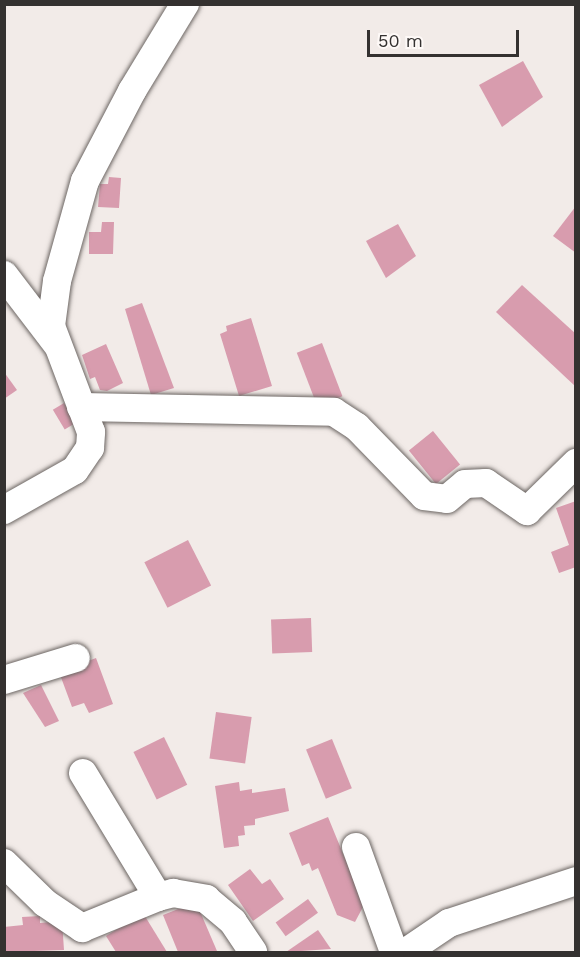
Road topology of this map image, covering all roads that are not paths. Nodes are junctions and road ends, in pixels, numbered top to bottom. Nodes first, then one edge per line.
1 (185, 4) edge
2 (4, 275) edge
3 (56, 343) junction
4 (81, 407) junction
5 (576, 464) edge
6 (4, 510) edge
7 (76, 658) dead end
8 (4, 680) edge
9 (83, 773) dead end
10 (356, 847) dead end
11 (4, 863) edge
12 (576, 881) edge
13 (158, 897) junction
14 (253, 952) edge
15 (394, 952) edge
16 (406, 952) edge

1 - 3 street
2 - 3 street
3 - 4 street
4 - 5 street
4 - 6 street
7 - 8 street
9 - 13 street
10 - 15 street
11 - 13 street
12 - 16 street
13 - 14 street

